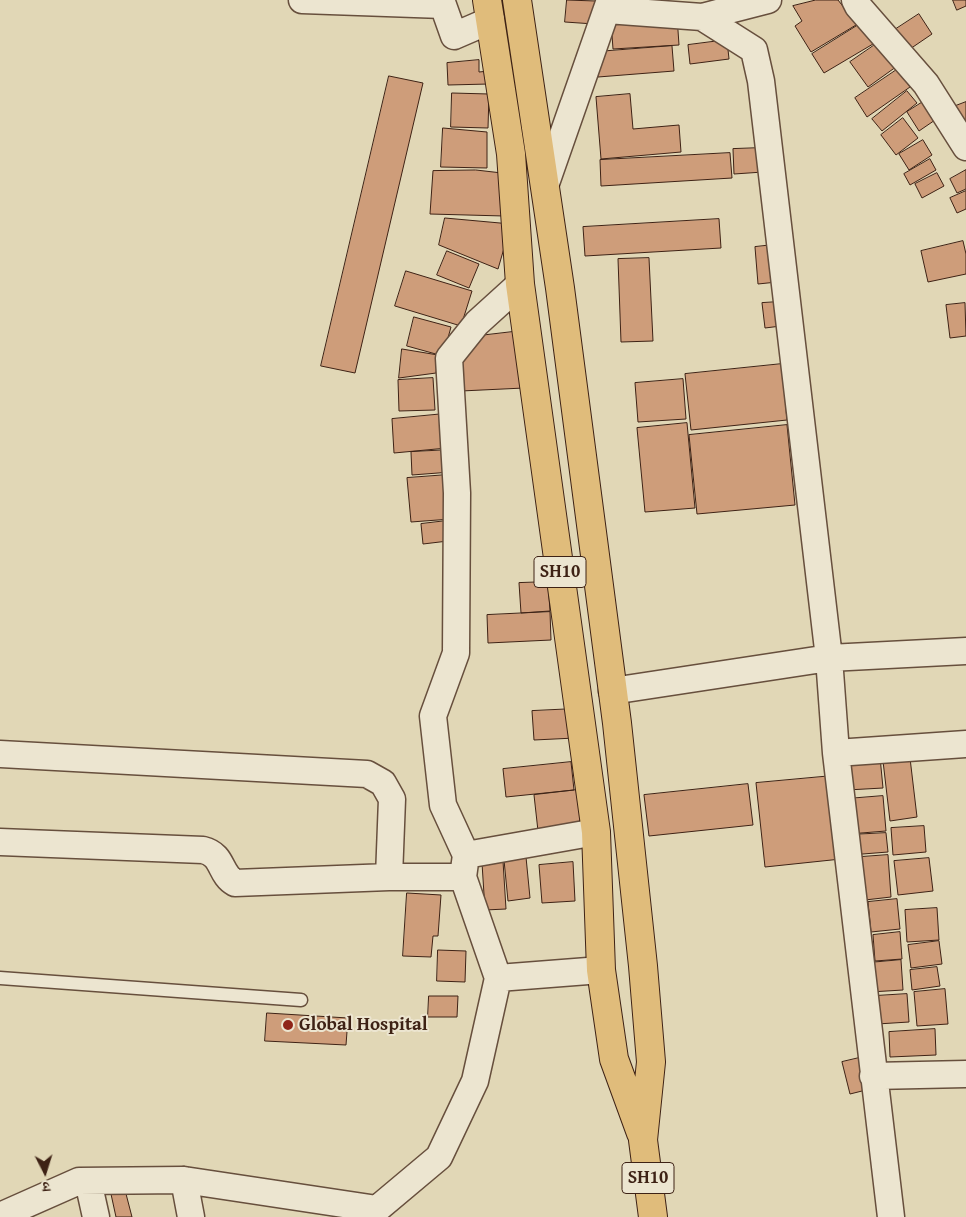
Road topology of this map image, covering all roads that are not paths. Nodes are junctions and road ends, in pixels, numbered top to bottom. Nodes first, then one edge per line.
1 (302, 0) edge
2 (517, 0) edge
3 (768, 0) edge
4 (861, 2) edge
5 (609, 5) edge
6 (489, 10) edge
7 (702, 17) junction
8 (966, 148) edge
9 (544, 186) junction
10 (520, 284) junction
11 (966, 650) edge
12 (829, 658) junction
13 (612, 692) junction
14 (966, 744) edge
15 (836, 753) junction
16 (0, 754) edge
17 (596, 832) junction
18 (0, 842) edge
19 (464, 866) junction
20 (389, 878) junction
21 (601, 970) junction
22 (0, 978) edge
23 (498, 978) junction
24 (301, 1000) dead end
25 (966, 1074) edge
26 (873, 1076) junction
27 (644, 1140) junction
28 (184, 1180) junction
29 (88, 1181) junction
30 (296, 1207) edge
31 (375, 1213) edge
32 (0, 1216) edge
33 (96, 1217) edge
34 (192, 1217) edge
35 (653, 1217) edge
36 (891, 1217) edge

1 - 6 street
2 - 9 main road, SH10
3 - 7 street
4 - 8 street
5 - 7 street
5 - 9 street
6 - 10 main road, SH10
7 - 12 street
9 - 13 main road, SH10
10 - 17 main road, SH10
10 - 19 street
11 - 12 street
12 - 13 street
12 - 15 street
13 - 27 main road, SH10
14 - 15 street
15 - 26 street
16 - 20 street
17 - 19 street
17 - 21 main road, SH10
18 - 20 street
19 - 20 street
19 - 23 street
21 - 23 street
21 - 27 main road, SH10
22 - 24 lane
23 - 31 street
25 - 26 street
26 - 36 street
27 - 35 main road, SH10
28 - 29 street
28 - 30 street
28 - 34 street
29 - 32 street
29 - 33 street
30 - 31 street

